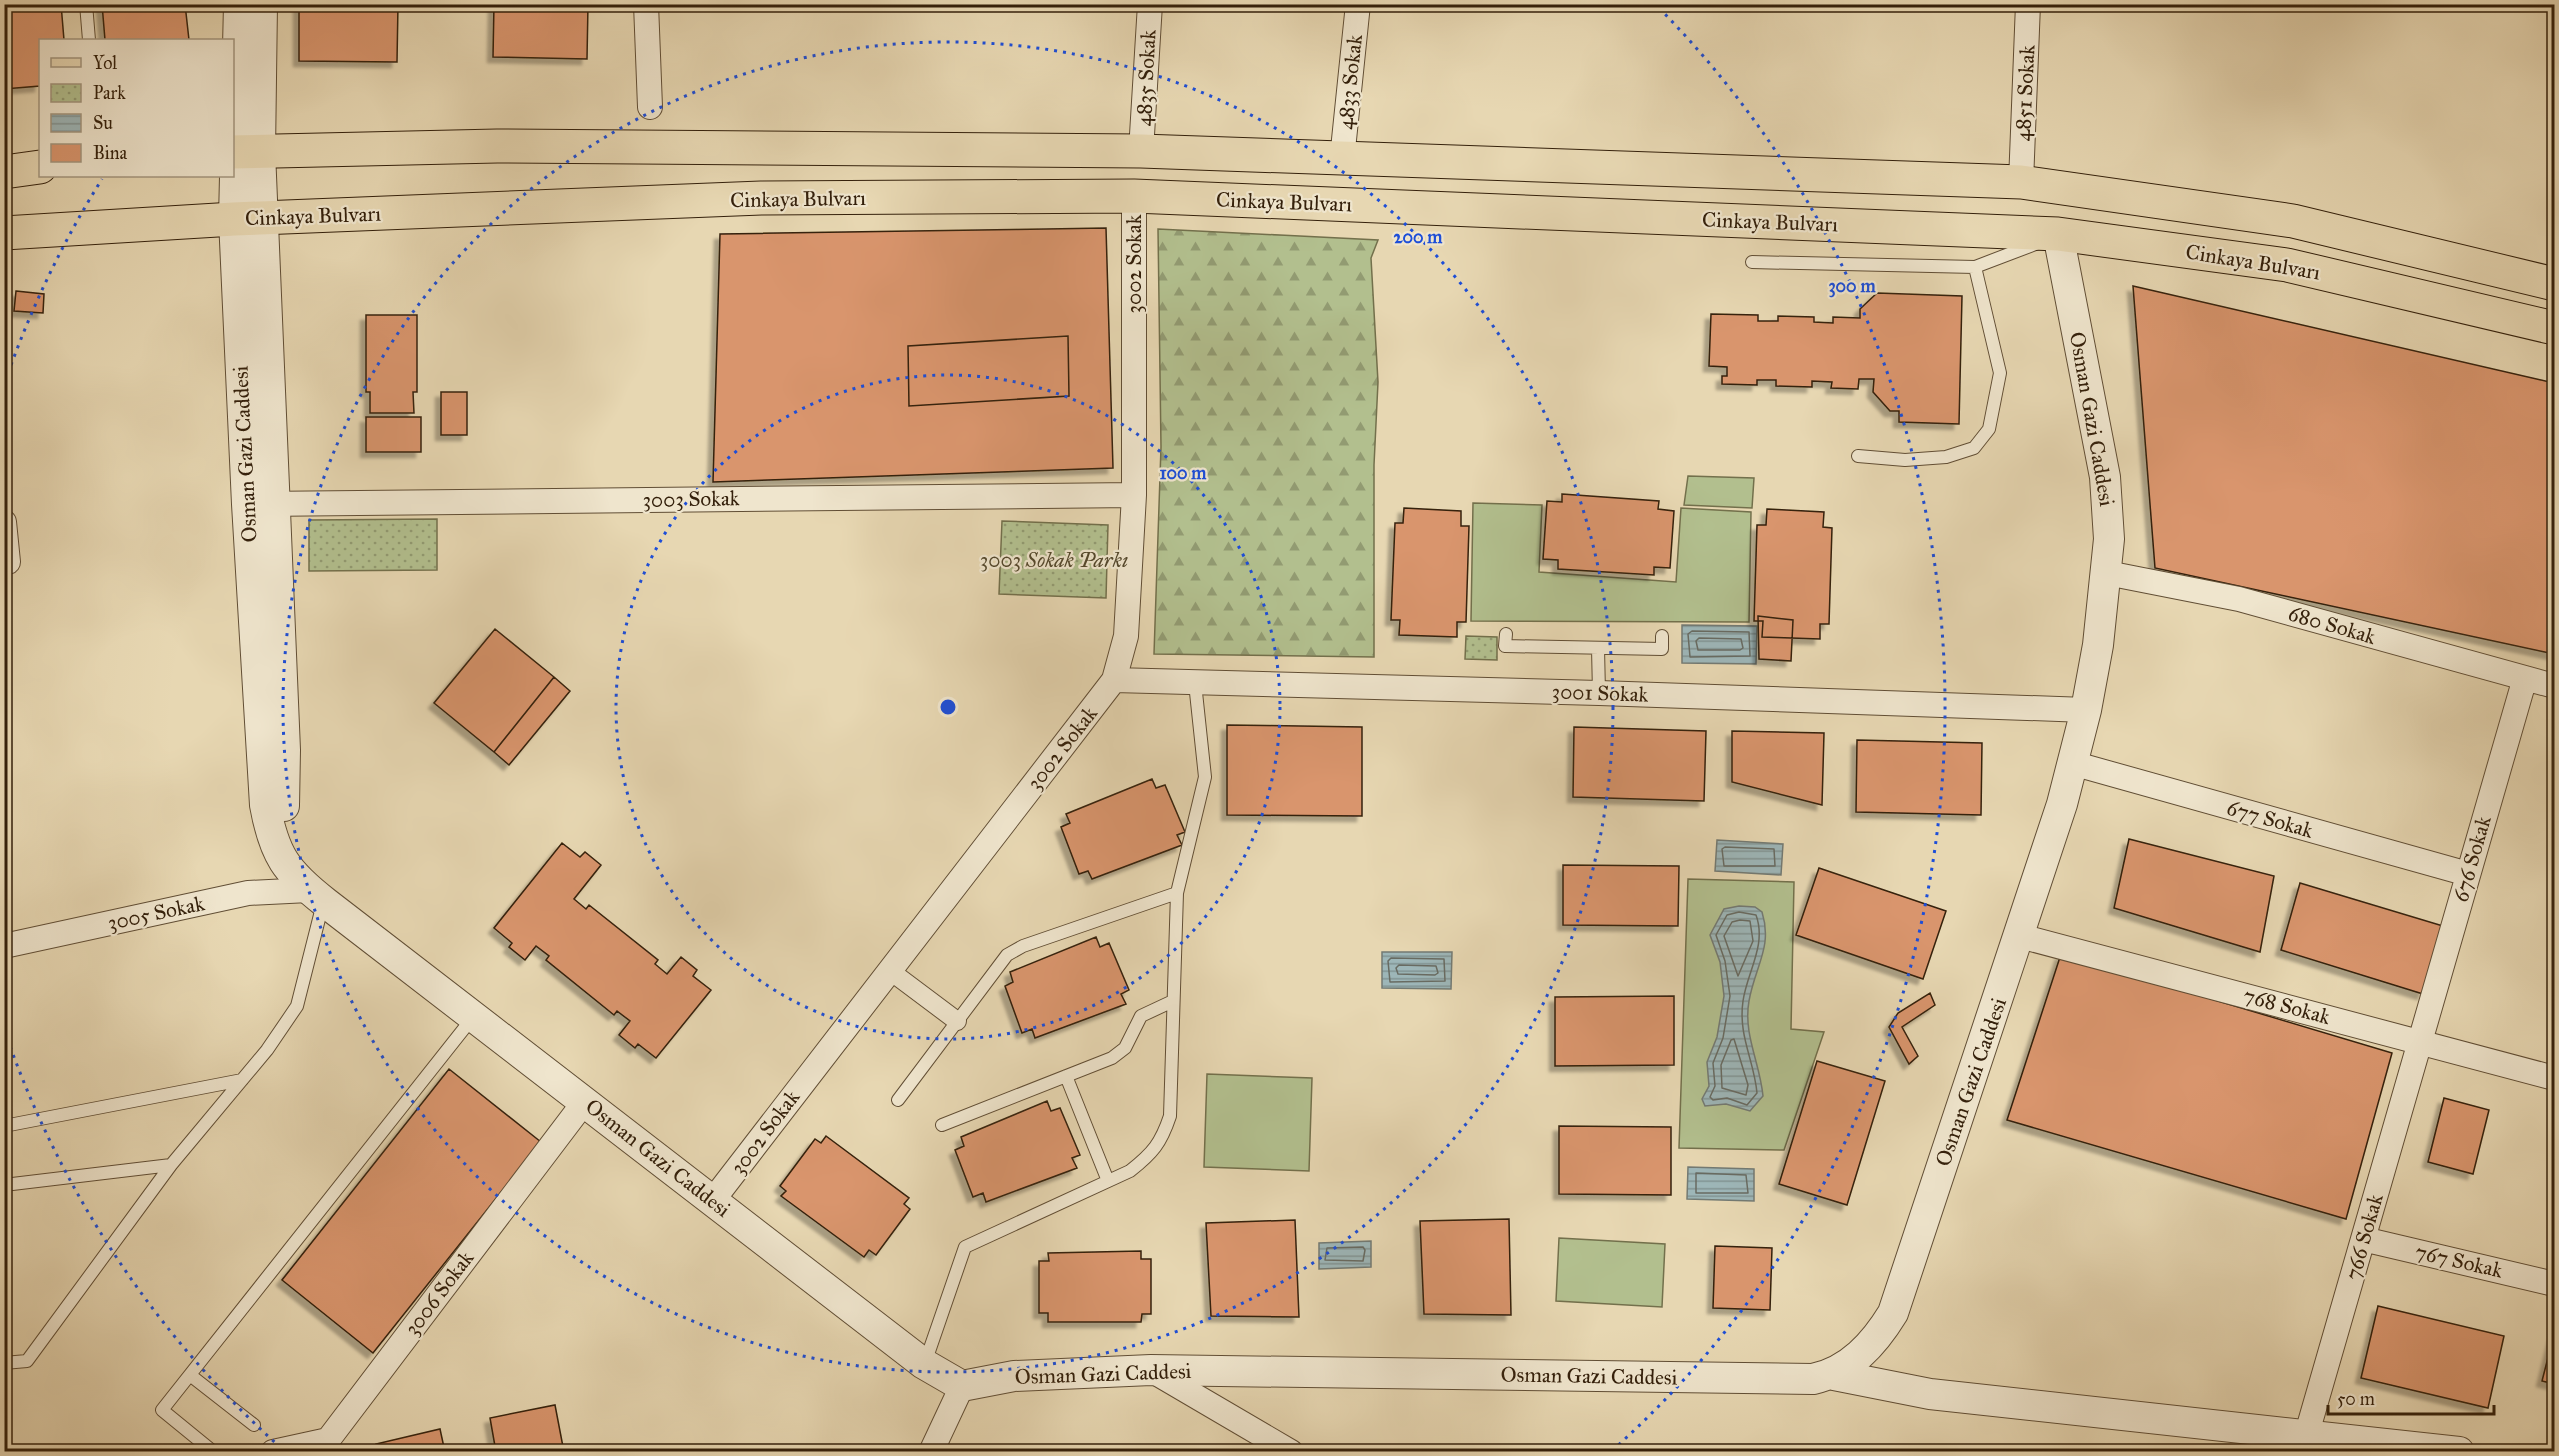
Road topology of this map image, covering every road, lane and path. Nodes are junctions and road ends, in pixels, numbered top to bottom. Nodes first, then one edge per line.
1 (86, 4) edge
2 (239, 4) edge
3 (262, 4) edge
4 (646, 4) edge
5 (1150, 4) edge
6 (1358, 4) edge
7 (2028, 4) edge
8 (89, 39) edge
9 (650, 107) dead end
10 (1141, 151) junction
11 (242, 152) edge
12 (1342, 159) junction
13 (39, 167) edge
14 (4, 172) edge
15 (2021, 182) junction
16 (1134, 196) junction
17 (249, 219) junction
18 (4, 233) edge
19 (2058, 234) junction
20 (1752, 262) dead end
21 (1975, 267) junction
22 (2554, 284) edge
23 (2554, 328) edge
24 (1858, 456) dead end
25 (1134, 495) junction
26 (261, 504) junction
27 (4, 522) edge
28 (6, 563) edge
29 (2107, 573) junction
30 (1506, 634) dead end
31 (1662, 636) dead end
32 (1598, 648) junction
33 (2525, 678) junction
34 (1114, 680) junction
35 (1195, 683) junction
36 (2554, 686) edge
37 (1599, 693) junction
38 (2086, 710) junction
39 (2072, 763) junction
40 (2468, 874) junction
41 (1177, 892) junction
42 (318, 897) junction
43 (2020, 936) junction
44 (4, 946) edge
45 (889, 970) junction
46 (1173, 1001) junction
47 (474, 1016) junction
48 (957, 1021) junction
49 (2420, 1041) junction
50 (1066, 1076) junction
51 (2554, 1078) edge
52 (242, 1080) junction
53 (898, 1100) dead end
54 (585, 1101) junction
55 (942, 1125) dead end
56 (4, 1126) edge
57 (171, 1164) junction
58 (1108, 1181) junction
59 (4, 1185) edge
60 (713, 1200) junction
61 (2363, 1239) junction
62 (2554, 1284) edge
63 (4, 1363) edge
64 (924, 1364) junction
65 (1151, 1370) junction
66 (190, 1375) junction
67 (1834, 1375) junction
68 (962, 1386) junction
69 (254, 1425) dead end
70 (2307, 1433) junction
71 (211, 1450) edge
72 (273, 1452) edge
73 (931, 1452) edge
74 (1291, 1452) edge
75 (2459, 1452) edge

1 - 8 lane
2 - 11 street, Osman Gazi Caddesi
3 - 11 street, Osman Gazi Caddesi
4 - 9 street
5 - 10 street, 4835 Sokak
6 - 12 street, 4833 Sokak
7 - 15 street, 4851 Sokak
10 - 11 main road
10 - 12 main road
11 - 17 street, Osman Gazi Caddesi
12 - 15 main road
13 - 14 main road
15 - 22 main road
16 - 17 main road, Cinkaya Bulvarı
16 - 19 main road, Cinkaya Bulvarı
16 - 25 street, 3002 Sokak
17 - 18 main road, Cinkaya Bulvarı
17 - 26 street, Osman Gazi Caddesi
19 - 21 lane
19 - 23 main road, Cinkaya Bulvarı
19 - 29 street, Osman Gazi Caddesi
20 - 21 lane
21 - 24 lane
25 - 26 street, 3003 Sokak
25 - 34 street, 3002 Sokak
26 - 42 street, Osman Gazi Caddesi
27 - 28 street
29 - 33 street, 680 Sokak
29 - 38 street, Osman Gazi Caddesi
30 - 32 lane
31 - 32 lane
32 - 37 lane
33 - 36 street, 680 Sokak
33 - 40 street, 676 Sokak
34 - 35 street, 3001 Sokak
34 - 45 street, 3002 Sokak
35 - 37 street, 3001 Sokak
35 - 41 lane
37 - 38 street, 3001 Sokak
38 - 39 street, Osman Gazi Caddesi
39 - 40 street, 677 Sokak
39 - 43 street, Osman Gazi Caddesi
40 - 49 street, 676 Sokak
41 - 46 lane
41 - 48 lane
42 - 44 street, 3005 Sokak
42 - 47 street, Osman Gazi Caddesi
42 - 52 lane
43 - 49 street, 768 Sokak
43 - 67 street, Osman Gazi Caddesi
45 - 48 street
45 - 60 street, 3002 Sokak
46 - 50 lane
46 - 58 lane
47 - 54 street, Osman Gazi Caddesi
47 - 66 lane
48 - 53 lane
49 - 51 street, 768 Sokak
49 - 61 street, 766 Sokak
50 - 55 lane
50 - 58 lane
52 - 56 lane
52 - 57 lane
54 - 60 street, Osman Gazi Caddesi
54 - 72 street, 3006 Sokak
57 - 59 lane
57 - 63 lane
58 - 64 lane
60 - 64 street, Osman Gazi Caddesi
61 - 62 street, 767 Sokak
61 - 70 street, 766 Sokak
64 - 68 street, Osman Gazi Caddesi
65 - 67 street, Osman Gazi Caddesi
65 - 68 street, Osman Gazi Caddesi
65 - 74 street
66 - 69 lane
66 - 71 lane
67 - 70 street
68 - 73 street
70 - 75 street

